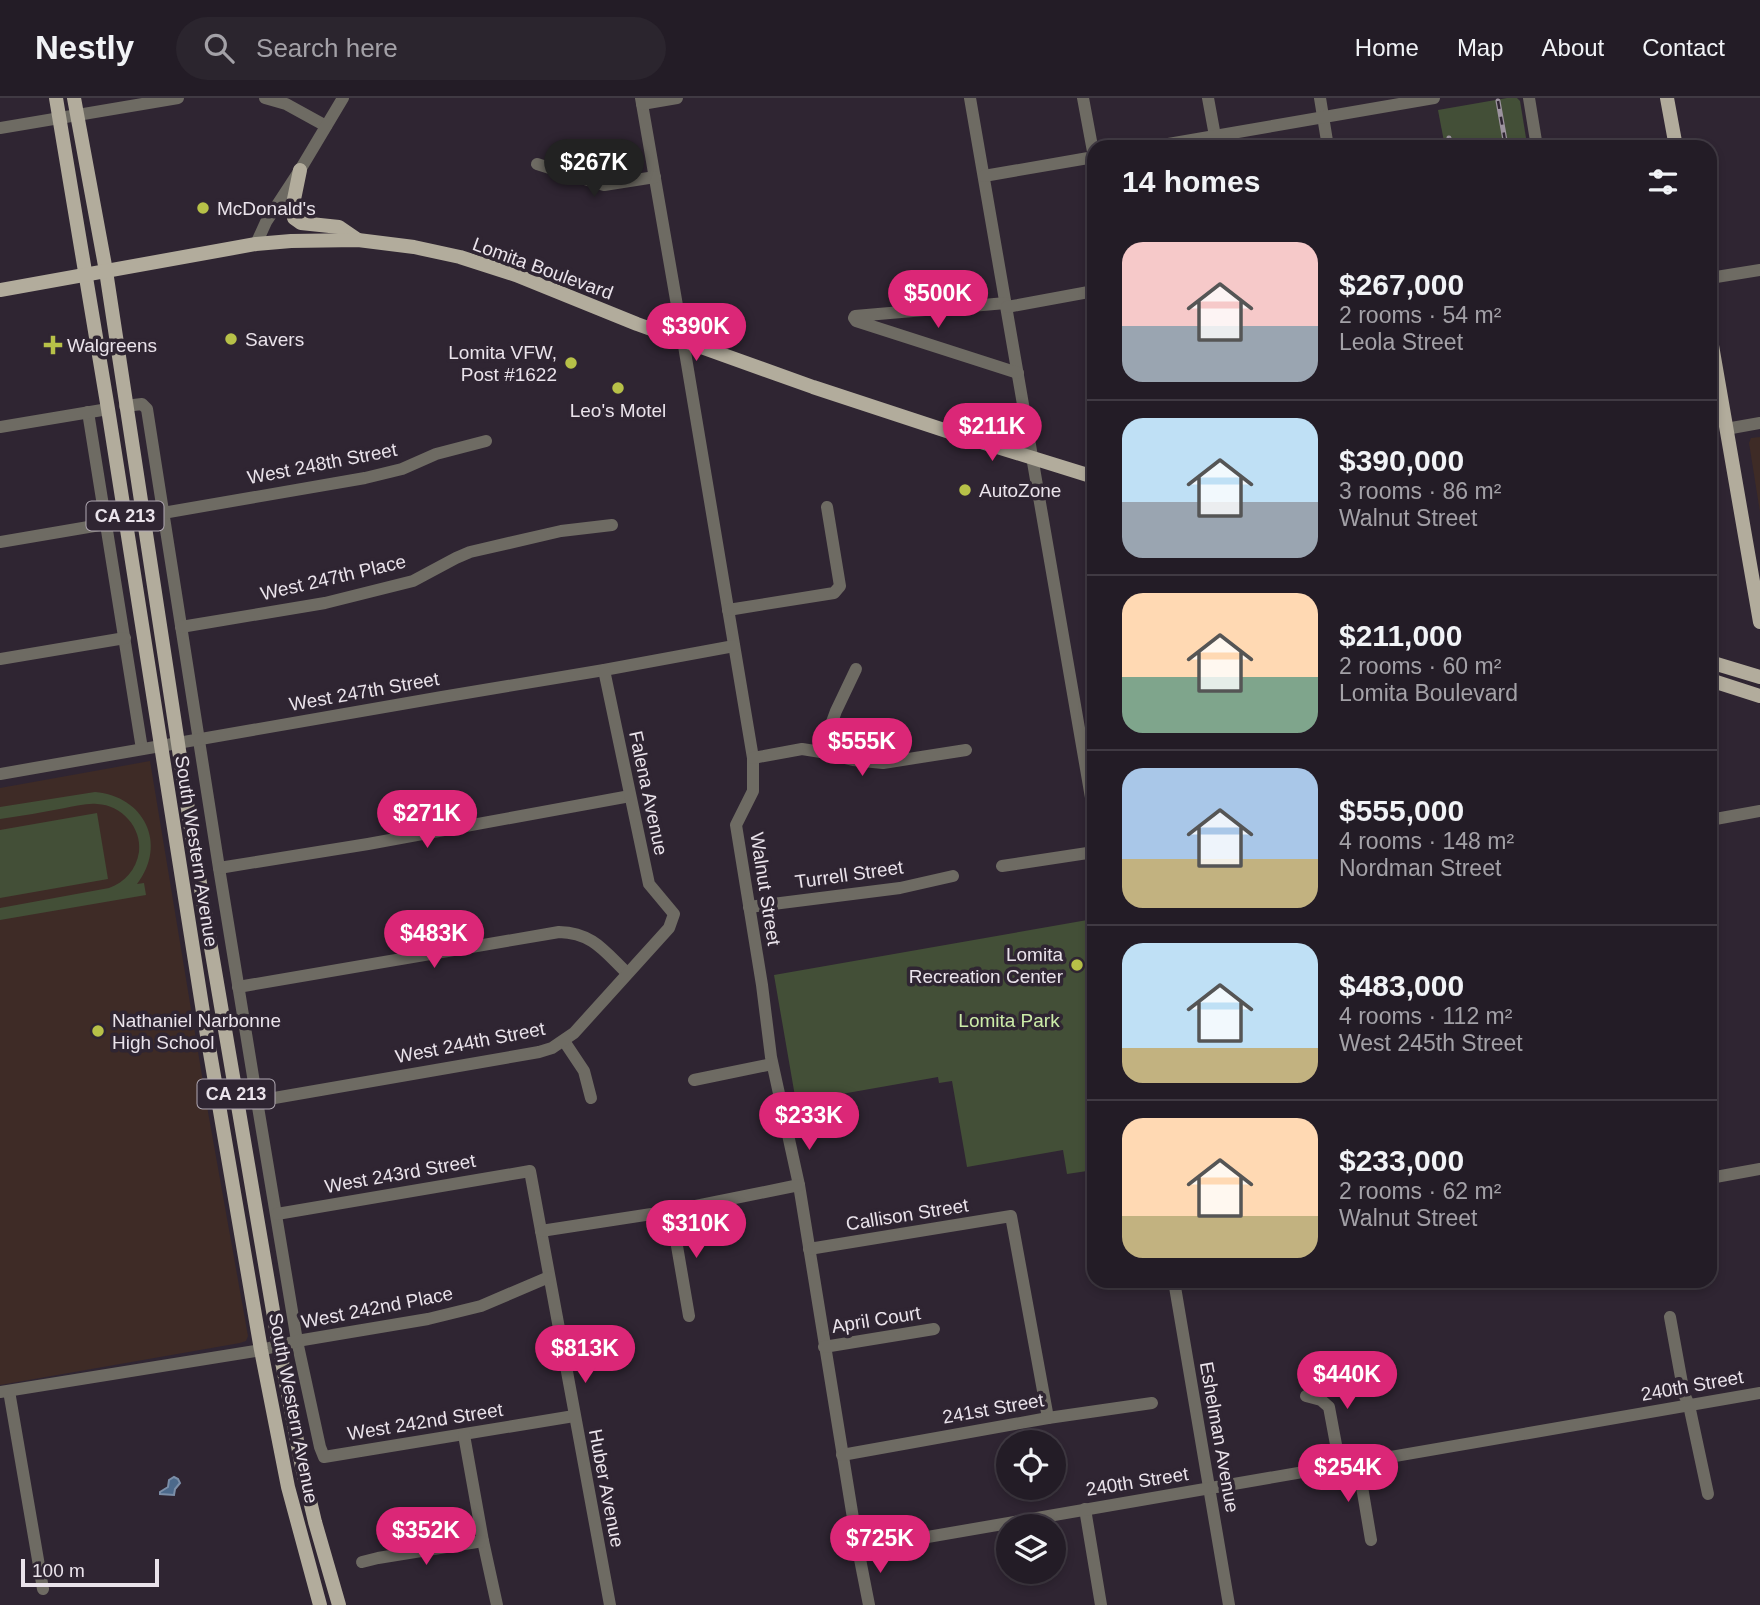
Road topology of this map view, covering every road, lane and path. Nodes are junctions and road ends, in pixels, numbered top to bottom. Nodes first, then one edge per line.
1 (56, 98) edge
2 (74, 98) edge
3 (178, 98) edge
4 (265, 98) edge
5 (342, 98) edge
6 (677, 98) edge
7 (970, 98) edge
8 (1083, 98) edge
9 (1208, 98) edge
10 (1320, 98) edge
11 (1434, 98) edge
12 (1529, 98) edge
13 (1667, 98) edge
14 (642, 101) edge
15 (77, 115) junction
16 (1323, 117) junction
17 (59, 118) junction
18 (326, 126) junction
19 (0, 128) edge
20 (1214, 136) junction
21 (1091, 140) edge
22 (1191, 140) edge
23 (1327, 140) edge
24 (1536, 140) edge
25 (1675, 140) edge
26 (1087, 158) edge
27 (537, 164) dead end
28 (300, 170) junction
29 (984, 176) junction
30 (655, 177) junction
31 (358, 240) junction
32 (256, 244) junction
33 (1760, 270) edge
34 (106, 271) junction
35 (86, 275) junction
36 (1717, 277) edge
37 (0, 290) edge
38 (1087, 291) edge
39 (1006, 305) junction
40 (683, 340) junction
41 (1018, 373) junction
42 (1717, 376) edge
43 (125, 406) junction
44 (108, 409) junction
45 (88, 412) junction
46 (1760, 423) edge
47 (0, 427) edge
48 (1726, 429) junction
49 (486, 441) dead end
50 (1032, 457) junction
51 (1087, 475) edge
52 (827, 508) dead end
53 (163, 513) junction
54 (106, 524) junction
55 (612, 525) dead end
56 (0, 542) edge
57 (728, 610) junction
58 (1760, 622) edge
59 (181, 627) junction
60 (125, 638) junction
61 (734, 646) junction
62 (0, 659) edge
63 (1717, 664) edge
64 (856, 669) dead end
65 (604, 670) junction
66 (1760, 677) edge
67 (1717, 682) edge
68 (1760, 696) edge
69 (199, 739) junction
70 (178, 743) junction
71 (160, 746) junction
72 (142, 749) junction
73 (966, 750) dead end
74 (1087, 750) edge
75 (821, 752) junction
76 (753, 758) junction
77 (0, 774) edge
78 (629, 796) junction
79 (1760, 811) edge
80 (1717, 819) edge
81 (1087, 853) edge
82 (1002, 866) dead end
83 (219, 868) junction
84 (953, 876) dead end
85 (749, 907) junction
86 (674, 914) joint
87 (627, 973) junction
88 (238, 987) junction
89 (564, 1041) junction
90 (772, 1064) junction
91 (694, 1080) dead end
92 (591, 1098) dead end
93 (257, 1101) junction
94 (1760, 1169) edge
95 (530, 1171) joint
96 (1717, 1177) edge
97 (799, 1185) junction
98 (671, 1210) junction
99 (277, 1214) junction
100 (541, 1231) junction
101 (809, 1249) junction
102 (550, 1278) junction
103 (1175, 1288) edge
104 (689, 1316) dead end
105 (1670, 1317) dead end
106 (934, 1329) dead end
107 (297, 1341) junction
108 (279, 1346) junction
109 (824, 1347) junction
110 (261, 1350) junction
111 (4, 1392) edge
112 (1760, 1393) edge
113 (1306, 1396) dead end
114 (1152, 1403) dead end
115 (1689, 1405) junction
116 (574, 1416) junction
117 (1048, 1418) junction
118 (464, 1435) junction
119 (842, 1455) junction
120 (324, 1457) joint
121 (1358, 1463) junction
122 (1340, 1466) junction
123 (1209, 1489) junction
124 (1708, 1494) dead end
125 (1085, 1509) junction
126 (1371, 1540) dead end
127 (483, 1541) junction
128 (858, 1551) junction
129 (362, 1562) dead end
130 (43, 1589) dead end
131 (1229, 1602) edge
132 (320, 1605) edge
133 (339, 1605) edge
134 (497, 1605) edge
135 (610, 1605) edge
136 (869, 1605) edge
137 (1101, 1605) edge

1 - 17 main road, South Western Avenue / CA 213
2 - 15 main road, South Western Avenue / CA 213
3 - 15 street
4 - 18 street
5 - 18 street
6 - 14 street
7 - 29 street
8 - 21 street
9 - 20 street
10 - 16 street
11 - 16 street
12 - 24 street
13 - 25 main road
14 - 30 street, Walnut Street
15 - 17 street
15 - 34 main road, South Western Avenue / CA 213
16 - 20 street
16 - 23 street
17 - 19 street
17 - 35 main road, South Western Avenue / CA 213
18 - 28 street
20 - 22 street
26 - 29 street
27 - 30 street
28 - 31 main road
28 - 32 street
29 - 39 street
30 - 40 street, Walnut Street
31 - 32 main road, Lomita Boulevard
31 - 40 main road, Lomita Boulevard
32 - 34 main road, Lomita Boulevard
33 - 36 street
34 - 35 main road, Lomita Boulevard
34 - 43 main road, South Western Avenue / CA 213
35 - 37 main road, Lomita Boulevard
35 - 44 main road, South Western Avenue / CA 213
38 - 39 street
39 - 41 street
39 - 41 street
40 - 50 main road, Lomita Boulevard
40 - 57 street, Walnut Street
41 - 50 street
42 - 48 main road
43 - 53 street, South Western Avenue
43 - 70 main road, South Western Avenue / CA 213
44 - 45 street
44 - 71 main road, South Western Avenue / CA 213
45 - 47 street
45 - 54 street
46 - 48 street
48 - 58 main road
49 - 53 street, West 248th Street
50 - 51 main road, Lomita Boulevard
50 - 74 street
52 - 57 street
53 - 59 street, South Western Avenue
54 - 56 street
54 - 60 street
55 - 59 street, West 247th Place
57 - 61 street, Walnut Street
59 - 69 street, South Western Avenue
60 - 62 street
60 - 72 street
61 - 65 street, West 247th Street
61 - 76 street, Walnut Street
63 - 66 main road
64 - 75 street
65 - 69 street, West 247th Street
65 - 78 street, Falena Avenue
67 - 68 main road
69 - 70 street, West 247th Street
69 - 83 street, South Western Avenue
70 - 71 street, West 247th Street
70 - 108 main road, South Western Avenue / CA 213
71 - 72 street, West 247th Street
71 - 110 main road, South Western Avenue / CA 213
72 - 77 street, West 247th Street
73 - 75 street
75 - 76 street
76 - 85 street, Walnut Street
78 - 83 street
78 - 86 street, Falena Avenue
79 - 80 street
81 - 82 street
83 - 88 street, South Western Avenue
84 - 85 street, Turrell Street
85 - 90 street, Walnut Street
86 - 87 street, West 244th Street
87 - 88 street
87 - 89 street, West 244th Street
88 - 93 street, South Western Avenue
89 - 92 street
89 - 93 street, West 244th Street
90 - 91 street
90 - 97 street, Walnut Street
93 - 99 street, South Western Avenue
94 - 96 street
95 - 99 street, West 243rd Street
95 - 100 street, Huber Avenue
97 - 98 street
97 - 101 street, Walnut Street
98 - 100 street
98 - 104 street
99 - 107 street, South Western Avenue
100 - 102 street, Huber Avenue
101 - 109 street, Walnut Street
101 - 117 street, Callison Street
102 - 107 street, West 242nd Place
102 - 116 street, Huber Avenue
103 - 123 street, Eshelman Avenue
105 - 115 street
106 - 109 street, April Court
107 - 108 street, West 242nd Place
107 - 120 street, South Western Avenue
108 - 110 street, West 242nd Place
108 - 133 main road, South Western Avenue / CA 213
109 - 119 street, Walnut Street
110 - 111 street, West 242nd Place
110 - 132 main road, South Western Avenue / CA 213
111 - 130 street
112 - 115 street, 240th Street
113 - 122 street
114 - 117 street, 241st Street
115 - 121 street, 240th Street
115 - 124 street
116 - 118 street, West 242nd Street
116 - 135 street, Huber Avenue
117 - 119 street, 241st Street
118 - 120 street, West 242nd Street
118 - 127 street
119 - 128 street, Walnut Street
121 - 122 street, 240th Street
121 - 126 street
122 - 123 street, 240th Street
123 - 125 street, 240th Street
123 - 131 street, Eshelman Avenue
125 - 128 street, 240th Street
125 - 137 street
127 - 129 street
127 - 134 street
128 - 136 street, Walnut Street

